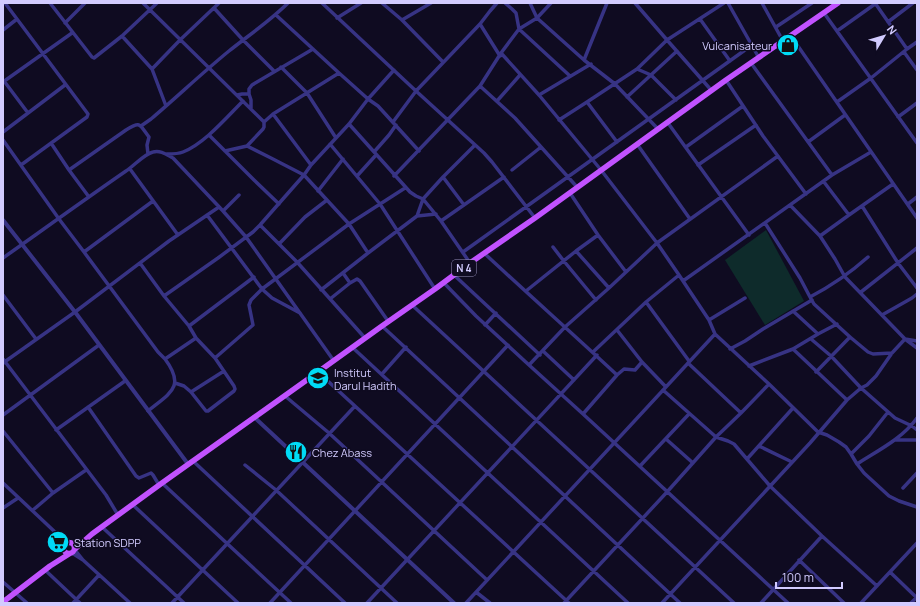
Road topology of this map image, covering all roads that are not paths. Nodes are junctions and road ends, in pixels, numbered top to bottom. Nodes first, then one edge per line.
1 (5, 3) edge
2 (50, 3) edge
3 (85, 3) edge
4 (143, 3) edge
5 (157, 3) edge
6 (219, 3) edge
7 (288, 3) edge
8 (322, 3) edge
9 (361, 3) edge
10 (382, 3) edge
11 (431, 3) edge
12 (497, 3) edge
13 (505, 3) edge
14 (530, 3) edge
15 (551, 3) edge
16 (607, 3) edge
17 (635, 3) edge
18 (724, 3) edge
19 (728, 3) edge
20 (762, 3) edge
21 (812, 3) edge
22 (875, 3) edge
23 (913, 3) edge
24 (834, 4) edge
25 (214, 8) junction
26 (150, 10) junction
27 (824, 13) junction
28 (276, 15) junction
29 (337, 18) junction
30 (537, 18) junction
31 (17, 19) junction
32 (700, 19) junction
33 (402, 20) junction
34 (888, 22) junction
35 (65, 23) junction
36 (480, 24) junction
37 (776, 27) junction
38 (519, 29) junction
39 (3, 30) edge
40 (837, 31) junction
41 (72, 33) junction
42 (122, 36) junction
43 (790, 36) junction
44 (180, 40) junction
45 (243, 40) junction
46 (667, 40) junction
47 (783, 41) junction
48 (917, 42) edge
49 (752, 45) junction
50 (313, 48) junction
51 (906, 50) junction
52 (677, 51) junction
53 (43, 54) junction
54 (500, 55) junction
55 (759, 58) junction
56 (584, 60) junction
57 (730, 61) junction
58 (443, 62) junction
59 (751, 63) junction
60 (591, 64) junction
61 (281, 67) junction
62 (209, 68) junction
63 (152, 69) junction
64 (636, 69) junction
65 (394, 70) junction
66 (917, 70) edge
67 (274, 71) junction
68 (339, 73) junction
69 (520, 75) junction
70 (651, 75) junction
71 (570, 76) junction
72 (871, 78) junction
73 (726, 80) junction
74 (4, 81) edge
75 (703, 81) junction
76 (615, 84) junction
77 (65, 85) junction
78 (480, 86) junction
79 (416, 91) junction
80 (712, 91) junction
81 (307, 93) junction
82 (249, 94) junction
83 (237, 96) junction
84 (539, 96) junction
85 (627, 97) junction
86 (368, 99) junction
87 (676, 100) junction
88 (243, 101) junction
89 (497, 102) junction
90 (588, 102) junction
91 (837, 102) junction
92 (917, 103) edge
93 (166, 106) junction
94 (743, 106) junction
95 (251, 109) junction
96 (28, 113) junction
97 (273, 114) junction
98 (845, 115) junction
99 (898, 116) junction
100 (649, 119) junction
101 (448, 120) junction
102 (559, 120) junction
103 (264, 122) junction
104 (394, 123) junction
105 (668, 123) junction
106 (349, 124) junction
107 (756, 125) junction
108 (141, 126) junction
109 (658, 130) junction
110 (3, 132) edge
111 (209, 135) junction
112 (336, 138) junction
113 (3, 140) edge
114 (617, 142) junction
115 (808, 142) junction
116 (51, 143) junction
117 (917, 143) edge
118 (330, 144) junction
119 (637, 144) junction
120 (475, 145) junction
121 (247, 146) junction
122 (542, 148) junction
123 (686, 148) junction
124 (225, 151) junction
125 (419, 151) junction
126 (871, 152) junction
127 (148, 154) junction
128 (165, 154) junction
129 (375, 154) junction
130 (778, 156) junction
131 (342, 159) junction
132 (592, 160) junction
133 (21, 165) junction
134 (311, 165) junction
135 (698, 165) junction
136 (130, 169) junction
137 (69, 170) junction
138 (512, 170) dead end
139 (601, 170) junction
140 (304, 175) junction
141 (357, 176) junction
142 (394, 176) junction
143 (832, 176) junction
144 (443, 177) junction
145 (504, 177) junction
146 (568, 177) junction
147 (824, 182) junction
148 (893, 184) junction
149 (578, 187) junction
150 (405, 188) junction
151 (318, 191) junction
152 (570, 193) junction
153 (806, 194) junction
154 (239, 195) dead end
155 (722, 196) junction
156 (88, 197) junction
157 (917, 197) edge
158 (424, 199) junction
159 (327, 200) junction
160 (153, 201) junction
161 (279, 204) junction
162 (380, 204) junction
163 (908, 204) junction
164 (464, 205) junction
165 (790, 205) junction
166 (862, 206) junction
167 (219, 207) junction
168 (526, 207) junction
169 (223, 211) junction
170 (436, 214) junction
171 (207, 215) junction
172 (849, 215) junction
173 (417, 216) junction
174 (535, 218) junction
175 (917, 218) edge
176 (59, 219) junction
177 (690, 219) junction
178 (3, 220) edge
179 (441, 221) junction
180 (765, 223) junction
181 (349, 224) junction
182 (260, 225) junction
183 (397, 230) junction
184 (598, 235) junction
185 (749, 235) junction
186 (178, 236) junction
187 (820, 236) junction
188 (246, 237) junction
189 (656, 243) junction
190 (22, 244) junction
191 (279, 244) junction
192 (553, 247) dead end
193 (232, 248) junction
194 (917, 248) edge
195 (576, 250) junction
196 (84, 252) junction
197 (463, 252) junction
198 (368, 253) junction
199 (484, 253) junction
200 (868, 257) dead end
201 (3, 258) edge
202 (563, 260) junction
203 (297, 262) junction
204 (140, 263) junction
205 (470, 263) junction
206 (898, 264) junction
207 (626, 272) junction
208 (343, 273) junction
209 (454, 275) junction
210 (679, 275) junction
211 (845, 277) junction
212 (254, 278) junction
213 (276, 278) junction
214 (683, 281) junction
215 (350, 283) junction
216 (444, 283) junction
217 (110, 286) junction
218 (609, 288) junction
219 (917, 288) edge
220 (262, 289) junction
221 (435, 289) junction
222 (321, 290) junction
223 (526, 291) junction
224 (861, 292) junction
225 (917, 294) edge
226 (3, 295) edge
227 (164, 296) junction
228 (745, 298) dead end
229 (330, 299) junction
230 (811, 299) junction
231 (596, 300) junction
232 (646, 302) junction
233 (412, 305) junction
234 (75, 312) junction
235 (793, 312) junction
236 (301, 313) junction
237 (496, 313) junction
238 (882, 315) junction
239 (709, 320) junction
240 (388, 321) junction
241 (485, 324) junction
242 (837, 324) junction
243 (189, 326) junction
244 (382, 326) junction
245 (565, 327) junction
246 (617, 330) junction
247 (715, 334) junction
248 (818, 334) junction
249 (196, 338) junction
250 (365, 338) junction
251 (810, 338) junction
252 (850, 338) junction
253 (905, 339) junction
254 (36, 340) junction
255 (917, 341) edge
256 (99, 345) junction
257 (508, 346) junction
258 (352, 347) junction
259 (406, 347) junction
260 (917, 348) edge
261 (730, 349) junction
262 (793, 349) junction
263 (543, 351) junction
264 (593, 352) junction
265 (892, 353) junction
266 (540, 355) junction
267 (597, 356) junction
268 (831, 356) junction
269 (215, 358) junction
270 (165, 359) junction
271 (334, 360) junction
272 (4, 361) edge
273 (642, 362) junction
274 (688, 362) junction
275 (529, 365) junction
276 (748, 366) junction
277 (224, 371) junction
278 (318, 372) junction
279 (484, 372) junction
280 (816, 372) junction
281 (382, 374) junction
282 (617, 375) junction
283 (574, 380) junction
284 (126, 381) junction
285 (175, 383) junction
286 (769, 384) junction
287 (665, 388) junction
288 (861, 388) junction
289 (191, 392) junction
290 (561, 394) junction
291 (30, 395) junction
292 (284, 396) junction
293 (460, 398) junction
294 (847, 400) junction
295 (354, 406) junction
296 (88, 407) junction
297 (793, 408) junction
298 (148, 411) junction
299 (888, 412) junction
300 (741, 413) junction
301 (583, 414) junction
302 (689, 414) junction
303 (3, 415) edge
304 (254, 417) junction
305 (917, 418) edge
306 (537, 420) junction
307 (435, 424) junction
308 (912, 426) junction
309 (56, 430) junction
310 (917, 430) edge
311 (3, 431) edge
312 (818, 432) junction
313 (329, 433) junction
314 (716, 437) junction
315 (666, 439) junction
316 (896, 440) junction
317 (917, 440) edge
318 (614, 443) junction
319 (760, 446) junction
320 (512, 447) junction
321 (407, 454) junction
322 (851, 454) junction
323 (747, 459) junction
324 (302, 462) junction
325 (792, 462) junction
326 (190, 463) junction
327 (693, 463) junction
328 (857, 464) junction
329 (245, 465) dead end
330 (640, 466) junction
331 (590, 469) junction
332 (86, 470) junction
333 (488, 473) junction
334 (917, 473) edge
335 (382, 482) junction
336 (3, 483) edge
337 (161, 484) junction
338 (770, 486) junction
339 (902, 488) dead end
340 (276, 490) junction
341 (667, 492) junction
342 (53, 493) junction
343 (565, 496) junction
344 (18, 498) junction
345 (460, 503) junction
346 (133, 504) junction
347 (917, 507) edge
348 (3, 508) edge
349 (33, 510) junction
350 (355, 511) junction
351 (118, 515) junction
352 (252, 516) junction
353 (642, 518) junction
354 (541, 522) junction
355 (102, 527) junction
356 (434, 531) junction
357 (822, 536) junction
358 (329, 539) junction
359 (720, 540) junction
360 (227, 543) junction
361 (916, 544) edge
362 (618, 545) junction
363 (70, 549) junction
364 (513, 552) junction
365 (407, 560) junction
366 (799, 560) junction
367 (305, 565) junction
368 (695, 567) junction
369 (45, 570) junction
370 (202, 570) junction
371 (593, 571) junction
372 (890, 572) junction
373 (99, 575) junction
374 (487, 580) junction
375 (3, 582) edge
376 (877, 586) junction
377 (381, 588) junction
378 (773, 589) junction
379 (280, 592) junction
380 (476, 592) junction
381 (15, 593) junction
382 (670, 594) junction
383 (178, 597) junction
384 (917, 598) edge
385 (76, 599) junction
386 (3, 602) edge
387 (566, 602) edge
388 (27, 603) edge
389 (73, 603) edge
390 (80, 603) edge
391 (130, 603) edge
392 (172, 603) edge
393 (184, 603) edge
394 (238, 603) edge
395 (270, 603) edge
396 (291, 603) edge
397 (345, 603) edge
398 (367, 603) edge
399 (397, 603) edge
400 (454, 603) edge
401 (466, 603) edge
402 (490, 603) edge
403 (628, 603) edge
404 (662, 603) edge
405 (680, 603) edge
406 (734, 603) edge
407 (760, 603) edge
408 (788, 603) edge
409 (844, 603) edge
410 (861, 603) edge
411 (911, 603) edge

1 - 31 street
2 - 35 street
3 - 35 street
4 - 26 street
5 - 26 street
6 - 25 street
7 - 28 street
8 - 29 street
9 - 29 street
10 - 33 street
11 - 33 street
12 - 36 street
13 - 38 street
14 - 30 street
15 - 30 street
16 - 56 street
17 - 46 street
18 - 32 street
19 - 49 street
20 - 37 street
21 - 37 street
22 - 34 street
22 - 40 street
23 - 34 street
24 - 27 main road, N 4
25 - 44 street
25 - 45 street
26 - 42 street
26 - 44 street
27 - 40 street
27 - 43 main road, N 4
28 - 45 street
28 - 50 street
29 - 65 street
30 - 38 street
30 - 56 street
31 - 39 street
31 - 53 street
32 - 46 street
32 - 57 street
33 - 58 street
34 - 51 street
35 - 41 street
36 - 54 street
36 - 58 street
37 - 47 street
38 - 54 street
38 - 71 street
40 - 72 street
41 - 42 street
41 - 53 street
42 - 63 street
43 - 47 main road, N 4
43 - 91 street
44 - 62 street
44 - 63 street
45 - 62 street
45 - 67 street
46 - 52 street
46 - 64 street
47 - 55 main road, N 4
48 - 51 street
49 - 55 street
49 - 57 street
50 - 61 street
50 - 68 street
51 - 66 street
51 - 72 street
52 - 70 street
52 - 75 street
53 - 74 street
53 - 77 street
54 - 69 street
54 - 78 street
55 - 59 main road, N 4
56 - 60 street
57 - 75 street
58 - 79 street
59 - 73 main road, N 4
59 - 115 street
60 - 71 street
60 - 76 street
61 - 67 street
61 - 81 street
62 - 83 street
62 - 93 street
63 - 93 street
64 - 70 street
64 - 76 street
65 - 79 street
65 - 86 street
67 - 82 street
68 - 81 street
68 - 86 street
69 - 84 street
69 - 89 street
70 - 85 street
70 - 87 street
71 - 84 street
72 - 91 street
72 - 99 street
73 - 80 main road, N 4
73 - 94 street
74 - 96 street
75 - 80 street
75 - 87 street
76 - 85 street
76 - 90 street
77 - 96 street
77 - 116 street
78 - 89 street
78 - 101 street
79 - 101 street
79 - 104 street
80 - 105 main road, N 4
81 - 97 street
81 - 112 street
82 - 83 street
82 - 95 street
83 - 88 street
84 - 102 street
85 - 100 street
86 - 104 street
86 - 106 street
87 - 100 street
88 - 95 street
88 - 111 street
89 - 122 street
90 - 102 street
90 - 114 street
91 - 98 street
92 - 99 street
93 - 108 street
94 - 107 street
94 - 123 street
95 - 103 street
96 - 110 street
97 - 103 street
97 - 134 street
98 - 115 street
98 - 126 street
99 - 117 street
100 - 109 street
100 - 114 street
101 - 120 street
101 - 125 street
102 - 132 street
103 - 121 street
104 - 125 street
104 - 129 street
105 - 109 main road, N 4
105 - 123 street
106 - 112 street
106 - 129 street
107 - 130 street
107 - 135 street
108 - 127 street
108 - 137 street
109 - 119 main road, N 4
111 - 124 street
111 - 128 street
112 - 118 street
113 - 133 street
114 - 132 street
115 - 143 street
116 - 133 street
116 - 137 street
118 - 131 street
118 - 134 street
119 - 139 main road, N 4
119 - 177 street
120 - 144 street
120 - 145 street
121 - 124 street
121 - 140 street
122 - 138 street
122 - 146 street
123 - 135 street
124 - 161 street
125 - 142 street
126 - 143 street
126 - 148 street
127 - 128 street
127 - 136 street
128 - 167 street
129 - 141 street
129 - 142 street
130 - 153 street
130 - 155 street
131 - 141 street
131 - 151 street
132 - 139 street
132 - 146 street
133 - 176 street
134 - 140 street
135 - 155 street
136 - 156 street
136 - 160 street
137 - 156 street
139 - 149 main road, N 4
139 - 189 street
140 - 151 street
140 - 161 street
141 - 162 street
142 - 150 street
143 - 147 street
144 - 158 street
144 - 164 street
145 - 164 street
145 - 168 street
146 - 149 street
146 - 168 street
147 - 153 street
147 - 172 street
148 - 163 street
148 - 166 street
149 - 152 main road, N 4
150 - 158 street
150 - 162 street
151 - 159 street
152 - 174 main road, N 4
152 - 184 street
153 - 165 street
154 - 169 street
155 - 177 street
155 - 185 street
156 - 176 street
157 - 163 street
158 - 170 street
158 - 173 street
159 - 181 street
159 - 191 street
160 - 186 street
160 - 196 street
161 - 182 street
162 - 181 street
162 - 183 street
163 - 175 street
164 - 179 street
165 - 180 street
165 - 187 street
166 - 172 street
166 - 206 street
167 - 169 street
167 - 171 street
168 - 174 street
168 - 197 street
169 - 188 street
170 - 173 street
170 - 179 street
171 - 186 street
171 - 193 street
172 - 187 street
173 - 183 street
174 - 199 main road, N 4
176 - 190 street
176 - 196 street
177 - 189 street
178 - 190 street
179 - 197 street
180 - 185 street
180 - 230 street
181 - 198 street
181 - 203 street
182 - 188 street
182 - 191 street
183 - 198 street
183 - 221 street
184 - 195 street
184 - 207 street
185 - 214 street
186 - 204 street
187 - 211 street
188 - 193 street
188 - 213 street
189 - 207 street
189 - 210 street
190 - 201 street
190 - 234 street
191 - 203 street
192 - 202 street
193 - 212 street
193 - 227 street
194 - 206 street
195 - 202 street
195 - 218 street
196 - 217 street
197 - 205 street
198 - 208 street
199 - 205 main road, N 4
199 - 223 street
200 - 211 street
202 - 223 street
202 - 231 street
203 - 213 street
203 - 222 street
204 - 217 street
204 - 227 street
205 - 209 main road, N 4
206 - 219 street
206 - 224 street
207 - 218 street
208 - 215 street
208 - 222 street
209 - 216 main road, N 4
209 - 237 street
210 - 214 street
210 - 232 street
211 - 224 street
211 - 230 street
212 - 220 street
212 - 243 street
213 - 220 street
213 - 236 street
214 - 239 street
215 - 229 street
215 - 240 street
216 - 221 main road, N 4
216 - 241 street
217 - 234 street
217 - 270 street
218 - 231 street
220 - 236 street
220 - 269 street
221 - 233 main road, N 4
222 - 229 street
223 - 245 street
224 - 238 street
225 - 238 street
226 - 254 street
227 - 243 street
228 - 239 street
229 - 250 street
230 - 235 street
230 - 242 street
231 - 245 street
232 - 246 street
232 - 274 street
233 - 240 main road, N 4
233 - 279 street
234 - 254 street
234 - 256 street
235 - 248 street
235 - 261 street
236 - 271 street
237 - 241 street
237 - 266 street
238 - 253 street
239 - 247 street
240 - 244 main road, N 4
241 - 257 street
242 - 248 street
242 - 252 street
243 - 249 street
244 - 250 main road, N 4
244 - 259 street
245 - 263 street
245 - 264 street
246 - 264 street
246 - 273 street
247 - 261 street
247 - 274 street
248 - 251 street
249 - 269 street
249 - 270 street
250 - 258 main road, N 4
251 - 262 street
251 - 268 street
252 - 265 street
252 - 268 street
253 - 255 street
253 - 260 street
253 - 265 street
254 - 272 street
256 - 284 street
256 - 291 street
257 - 275 street
257 - 279 street
258 - 271 main road, N 4
258 - 281 street
259 - 281 street
259 - 293 street
261 - 276 street
262 - 276 street
262 - 280 street
263 - 266 street
263 - 283 street
264 - 267 street
265 - 288 street
266 - 275 street
267 - 282 street
267 - 283 street
268 - 280 street
268 - 288 street
269 - 277 street
270 - 285 street
271 - 278 main road, N 4
272 - 291 street
273 - 282 street
273 - 287 street
274 - 287 street
274 - 300 street
275 - 290 street
276 - 286 street
277 - 289 street
277 - 289 street
278 - 292 main road, N 4
278 - 295 street
279 - 293 street
279 - 306 street
280 - 294 street
281 - 307 street
282 - 301 street
283 - 290 street
284 - 296 street
284 - 298 street
285 - 289 street
285 - 298 street
286 - 297 street
286 - 300 street
287 - 302 street
287 - 318 street
288 - 294 street
288 - 299 street
290 - 301 street
290 - 306 street
291 - 303 street
291 - 309 street
292 - 304 main road, N 4
292 - 313 street
293 - 307 street
293 - 320 street
294 - 312 street
295 - 313 street
295 - 321 street
296 - 309 street
296 - 337 street
297 - 312 street
297 - 319 street
298 - 326 street
299 - 308 street
299 - 322 street
300 - 314 street
301 - 318 street
302 - 314 street
302 - 315 street
304 - 324 street
304 - 326 main road, N 4
305 - 308 street
306 - 320 street
306 - 331 street
307 - 321 street
307 - 333 street
308 - 310 street
308 - 316 street
309 - 332 street
311 - 342 street
312 - 322 street
312 - 325 street
313 - 324 street
313 - 335 street
314 - 323 street
314 - 327 street
315 - 327 street
315 - 330 street
316 - 317 street
316 - 328 street
318 - 330 street
318 - 331 street
319 - 323 street
319 - 325 street
320 - 333 street
320 - 343 street
321 - 335 street
321 - 345 street
322 - 328 street
323 - 338 street
324 - 340 street
324 - 350 street
325 - 338 street
326 - 337 main road, N 4
326 - 352 street
327 - 341 street
328 - 347 street
329 - 340 street
330 - 341 street
331 - 343 street
331 - 353 street
332 - 342 street
332 - 351 street
333 - 345 street
333 - 354 street
334 - 339 street
335 - 350 street
335 - 356 street
336 - 344 street
337 - 346 main road, N 4
337 - 360 street
338 - 357 street
338 - 359 street
340 - 352 street
340 - 358 street
341 - 353 street
341 - 359 street
342 - 349 street
343 - 354 street
343 - 362 street
344 - 348 street
344 - 349 street
345 - 356 street
345 - 364 street
346 - 351 main road, N 4
346 - 370 street
349 - 363 street
350 - 358 street
350 - 365 street
351 - 355 main road, N 4
352 - 360 street
352 - 367 street
353 - 362 street
353 - 368 street
354 - 364 street
354 - 371 street
355 - 363 main road, N 4
355 - 383 street
356 - 365 street
356 - 374 street
357 - 366 street
357 - 376 street
358 - 367 street
358 - 377 street
359 - 368 street
359 - 378 street
360 - 370 street
360 - 379 street
361 - 372 street
362 - 371 street
362 - 382 street
363 - 369 main road, N 4
363 - 373 street
364 - 374 street
364 - 387 street
365 - 377 street
365 - 400 street
366 - 378 street
366 - 409 street
367 - 379 street
367 - 397 street
368 - 382 street
368 - 406 street
369 - 381 main road, N 4
369 - 385 street
370 - 383 street
370 - 394 street
371 - 387 street
371 - 403 street
372 - 376 street
372 - 384 street
373 - 385 street
373 - 391 street
374 - 380 street
375 - 381 street
376 - 410 street
377 - 398 street
377 - 399 street
378 - 407 street
378 - 408 street
379 - 395 street
379 - 396 street
380 - 401 street
380 - 402 street
381 - 386 main road, N 4
381 - 388 street
382 - 404 street
382 - 405 street
383 - 392 street
383 - 393 street
384 - 411 street
385 - 389 street
385 - 390 street

